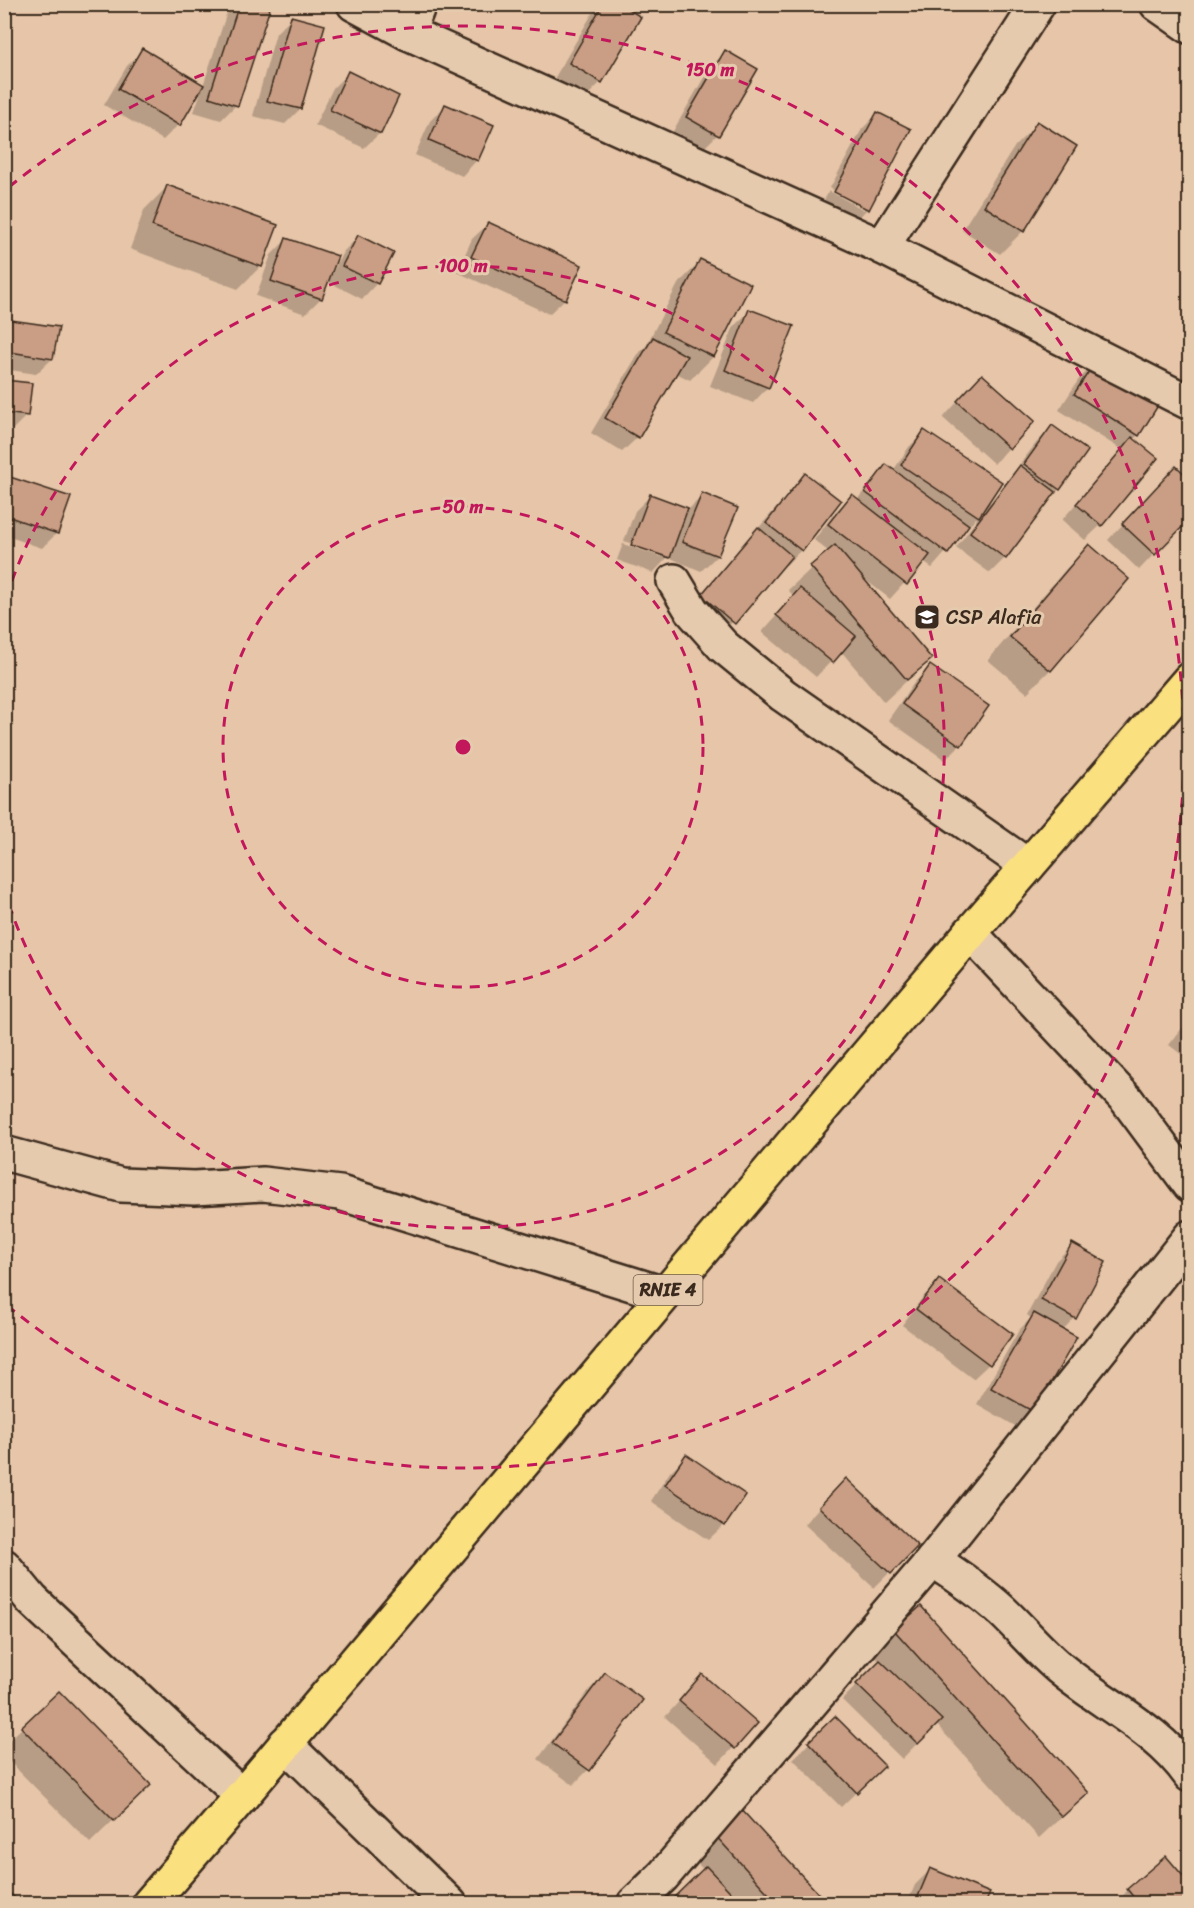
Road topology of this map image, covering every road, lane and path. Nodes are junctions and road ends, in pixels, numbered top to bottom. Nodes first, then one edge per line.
1 (354, 4) edge
2 (1038, 4) edge
3 (1157, 4) edge
4 (413, 19) edge
5 (1190, 27) edge
6 (882, 247) junction
7 (1190, 403) edge
8 (674, 581) dead end
9 (1190, 679) edge
10 (1028, 866) junction
11 (970, 933) junction
12 (4, 1153) edge
13 (1190, 1185) edge
14 (1190, 1238) edge
15 (664, 1294) junction
16 (933, 1560) junction
17 (4, 1566) edge
18 (285, 1744) junction
19 (1190, 1775) edge
20 (242, 1796) junction
21 (149, 1904) edge
22 (450, 1904) edge
23 (634, 1904) edge

1 - 4 street
2 - 6 street
3 - 5 street
4 - 6 street
6 - 7 street
8 - 10 street
9 - 10 main road, RNIE 4
10 - 11 main road, RNIE 4
11 - 13 street
11 - 15 main road, RNIE 4
12 - 15 street
14 - 16 street
15 - 18 main road, RNIE 4
16 - 19 street
16 - 23 street
17 - 20 street
18 - 20 main road, RNIE 4
18 - 22 street
20 - 21 main road, RNIE 4

